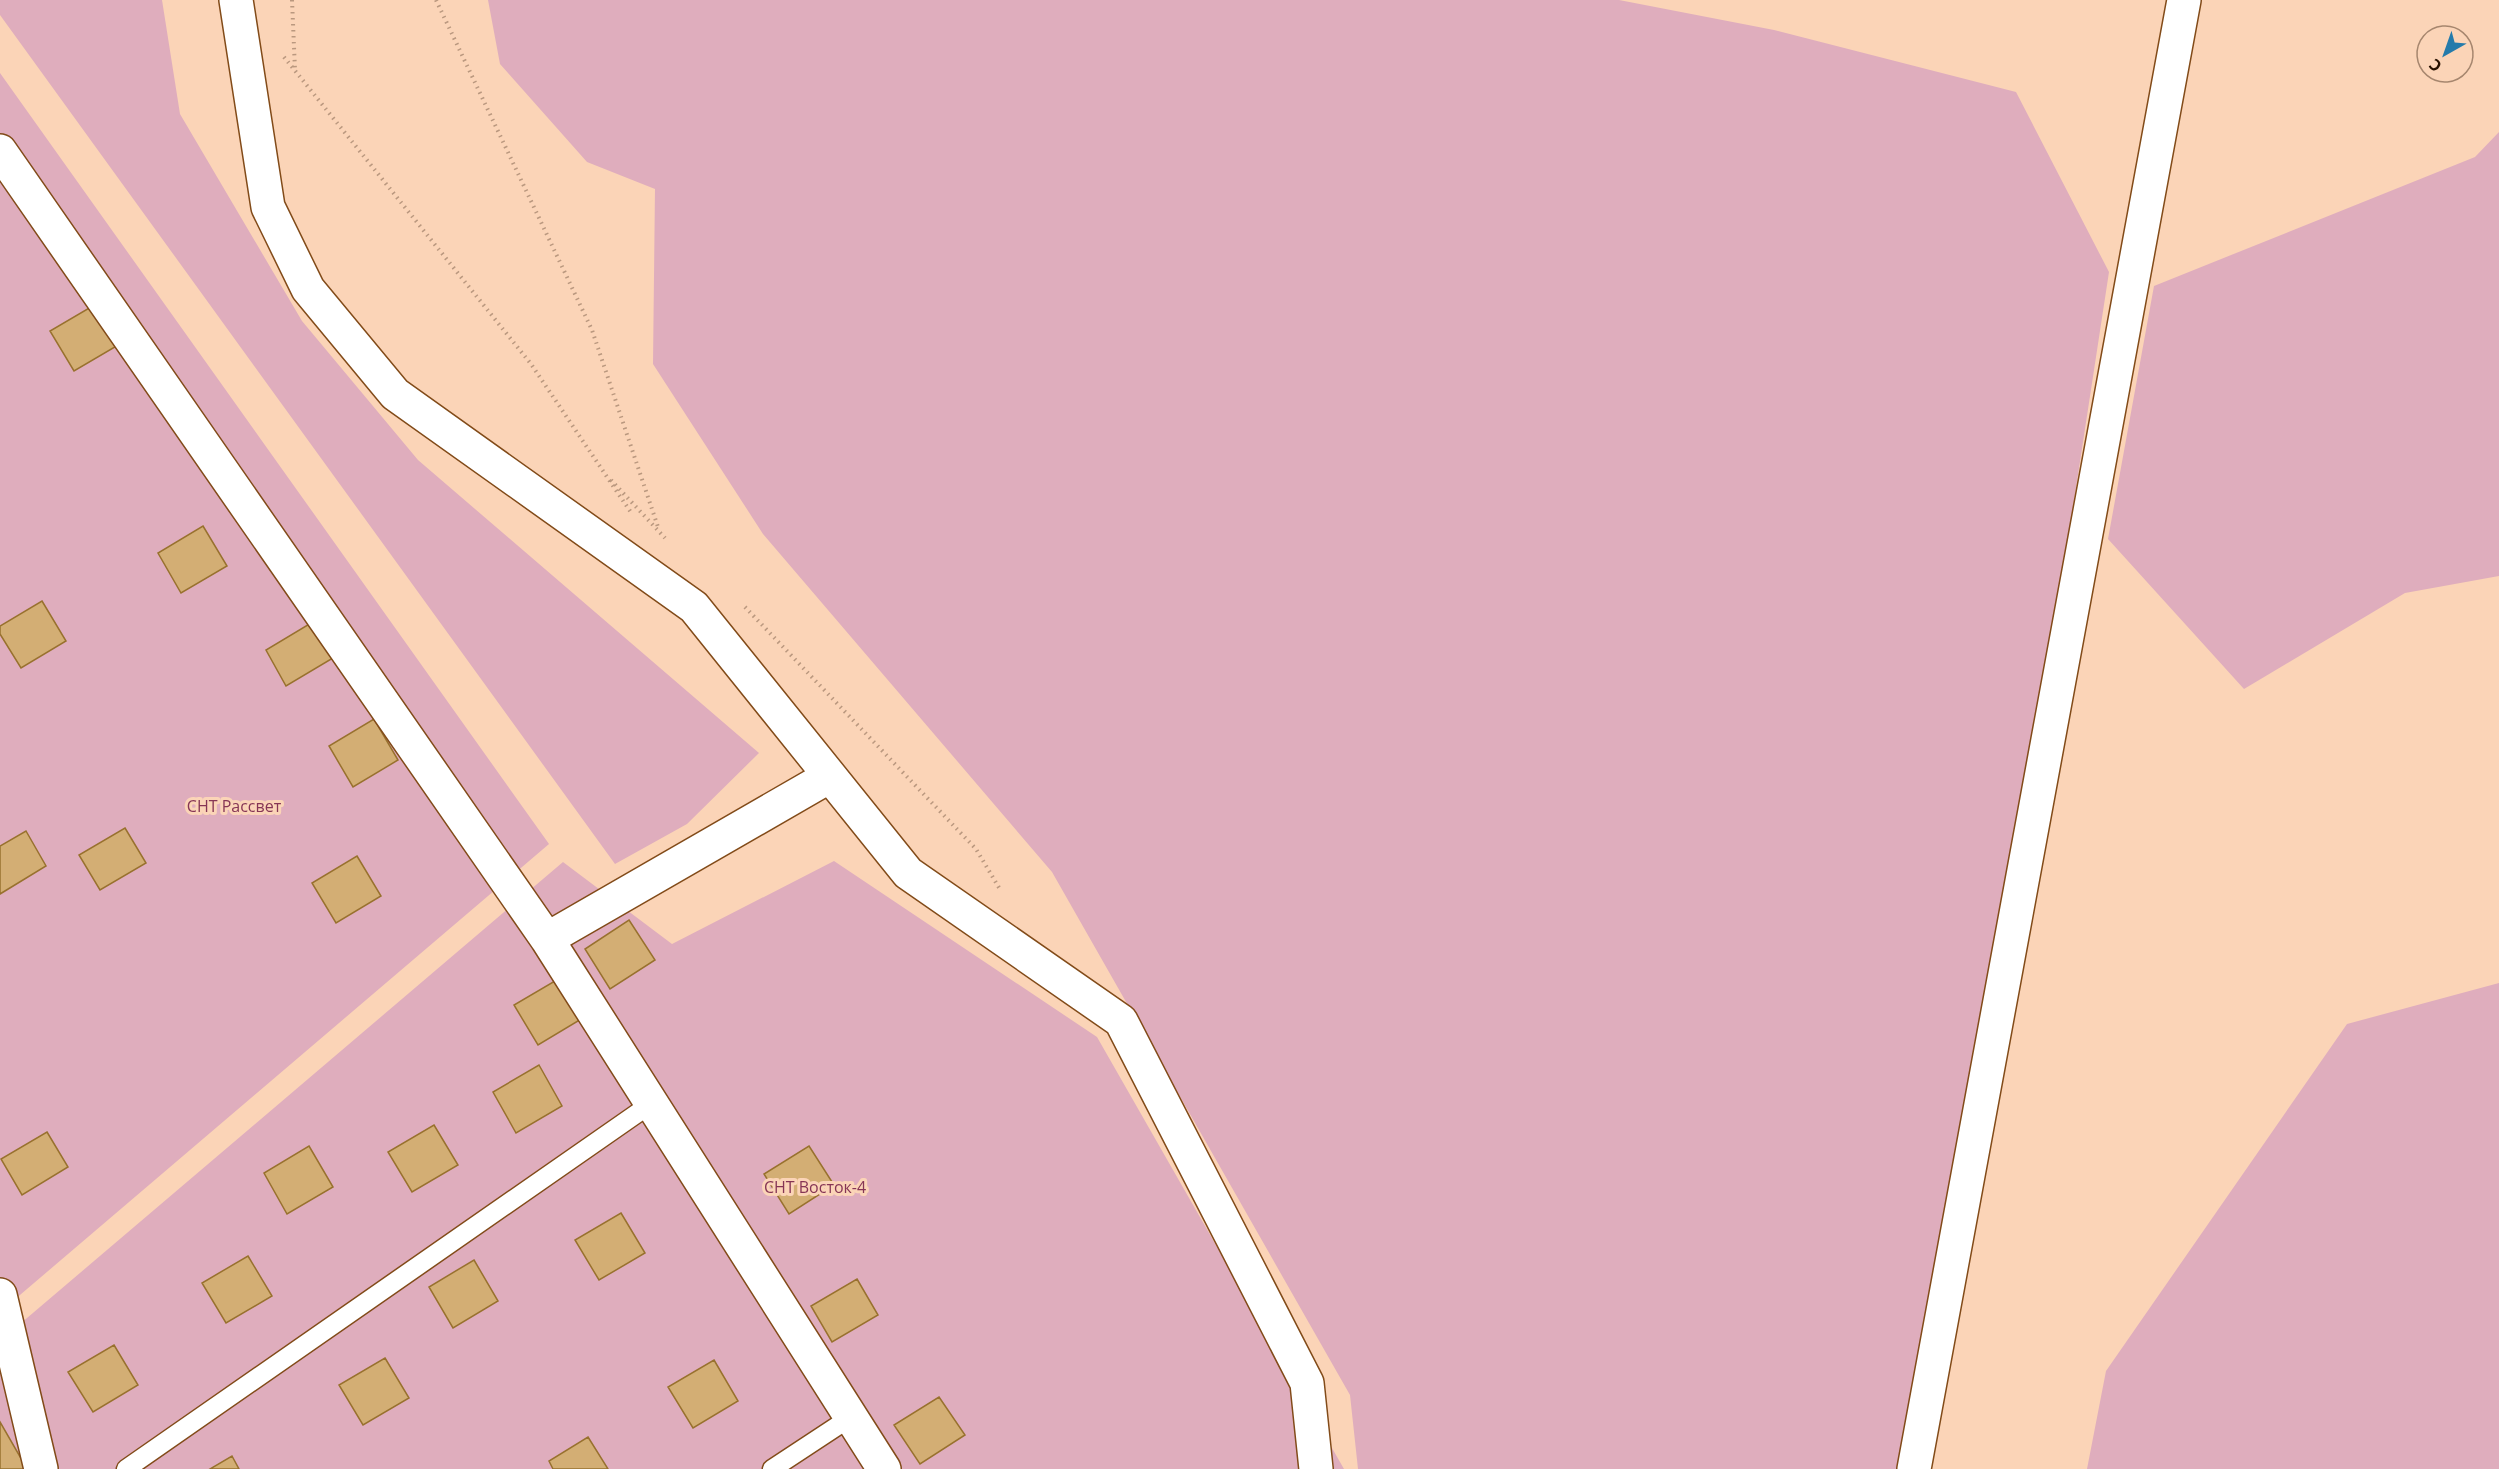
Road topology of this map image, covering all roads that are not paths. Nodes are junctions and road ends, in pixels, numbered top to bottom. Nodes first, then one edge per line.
1 (236, 0) edge
2 (2184, 0) edge
3 (0, 151) edge
4 (830, 776) junction
5 (548, 939) junction
6 (652, 1103) junction
7 (0, 1295) edge
8 (851, 1417) junction
9 (40, 1469) edge
10 (126, 1469) edge
11 (772, 1469) edge
12 (884, 1469) edge
13 (1316, 1469) edge
14 (1914, 1469) edge

1 - 4 street
2 - 14 street
3 - 5 street
4 - 5 street
4 - 13 street
5 - 6 street
6 - 8 street
6 - 10 lane
7 - 9 street
8 - 11 lane
8 - 12 street

